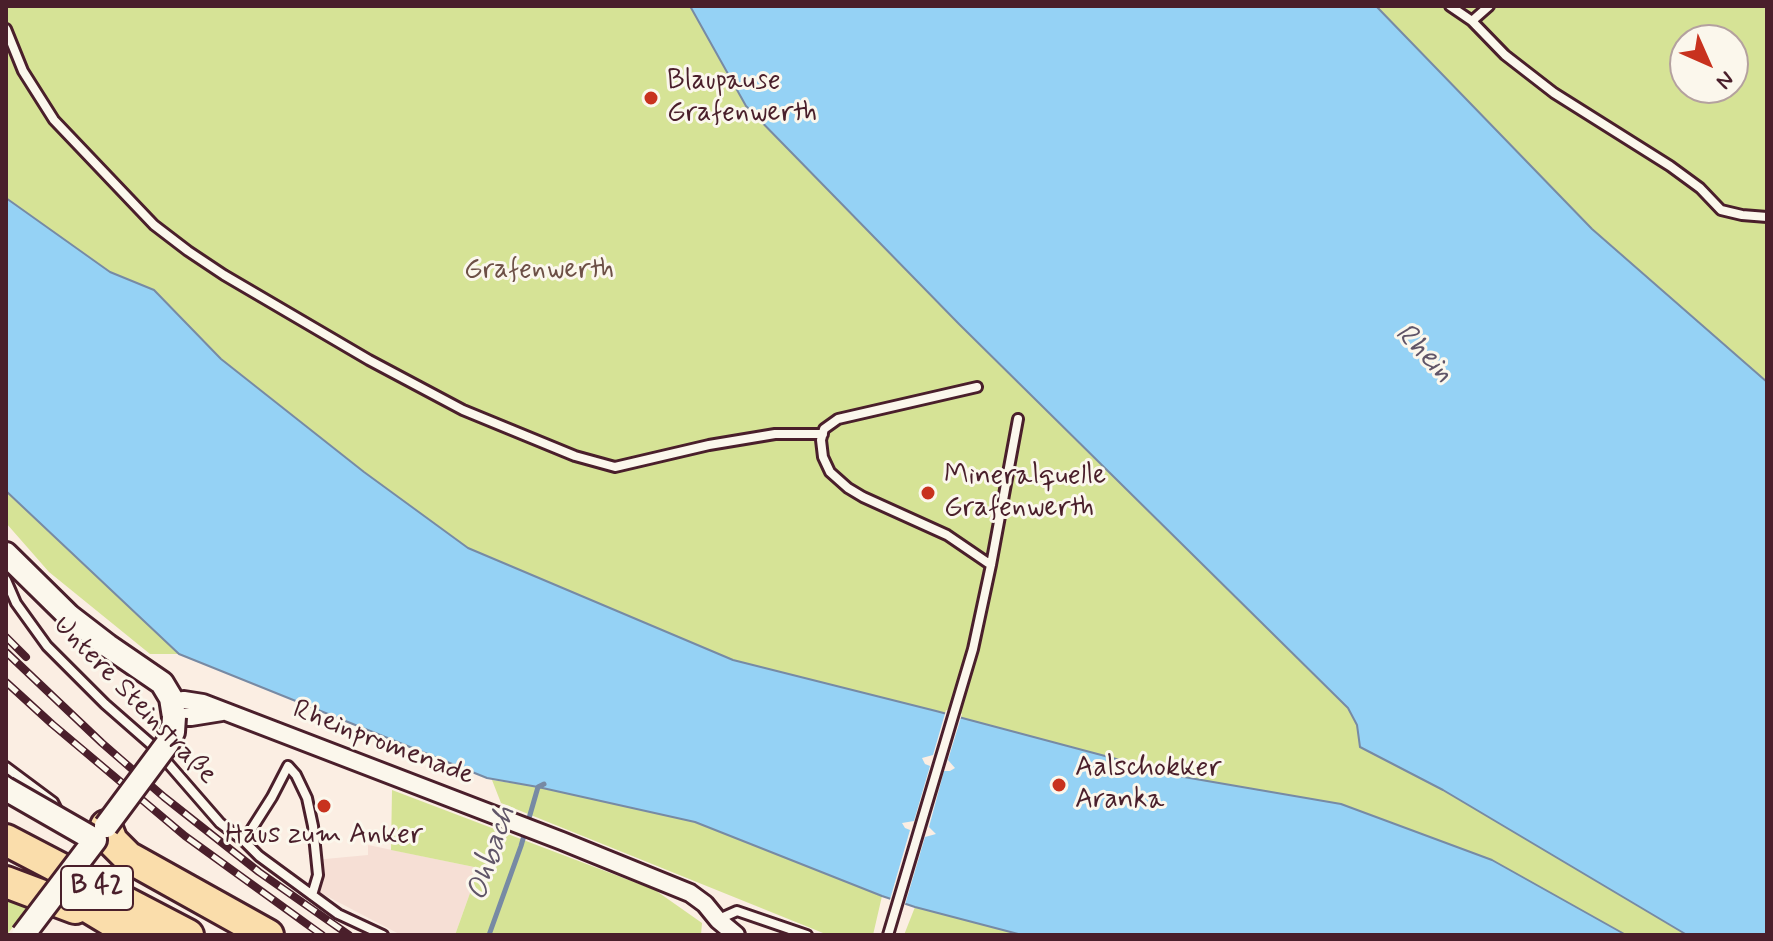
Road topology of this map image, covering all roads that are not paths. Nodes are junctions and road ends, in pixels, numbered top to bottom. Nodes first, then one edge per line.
1 (1450, 6) edge
2 (1489, 6) edge
3 (1472, 21) junction
4 (6, 29) edge
5 (1767, 217) edge
6 (977, 387) dead end
7 (1018, 419) dead end
8 (823, 434) junction
9 (6, 554) edge
10 (991, 565) junction
11 (6, 580) edge
12 (173, 709) junction
13 (6, 767) edge
14 (6, 789) edge
15 (69, 828) dead end
16 (101, 833) junction
17 (6, 840) edge
18 (244, 841) junction
19 (6, 862) edge
20 (6, 882) edge
21 (312, 895) junction
22 (126, 929) edge
23 (724, 929) edge
24 (23, 935) edge
25 (188, 935) edge
26 (268, 935) edge
27 (383, 935) edge
28 (807, 935) edge
29 (888, 935) edge

1 - 3 lane
2 - 3 lane
3 - 5 lane
4 - 8 lane
6 - 8 lane
7 - 10 lane
8 - 10 lane
9 - 12 street
10 - 29 lane
11 - 18 lane, Untere Steinstraße
12 - 16 street, bridge
12 - 23 street, Rheinpromenade
13 - 15 lane
14 - 16 street, bridge
16 - 24 street, bridge
16 - 26 highway
17 - 25 highway, B 42
18 - 21 lane, Untere Steinstraße
18 - 21 lane
19 - 22 highway, B 42
20 - 22 highway
21 - 27 lane, Untere Steinstraße
23 - 28 lane

